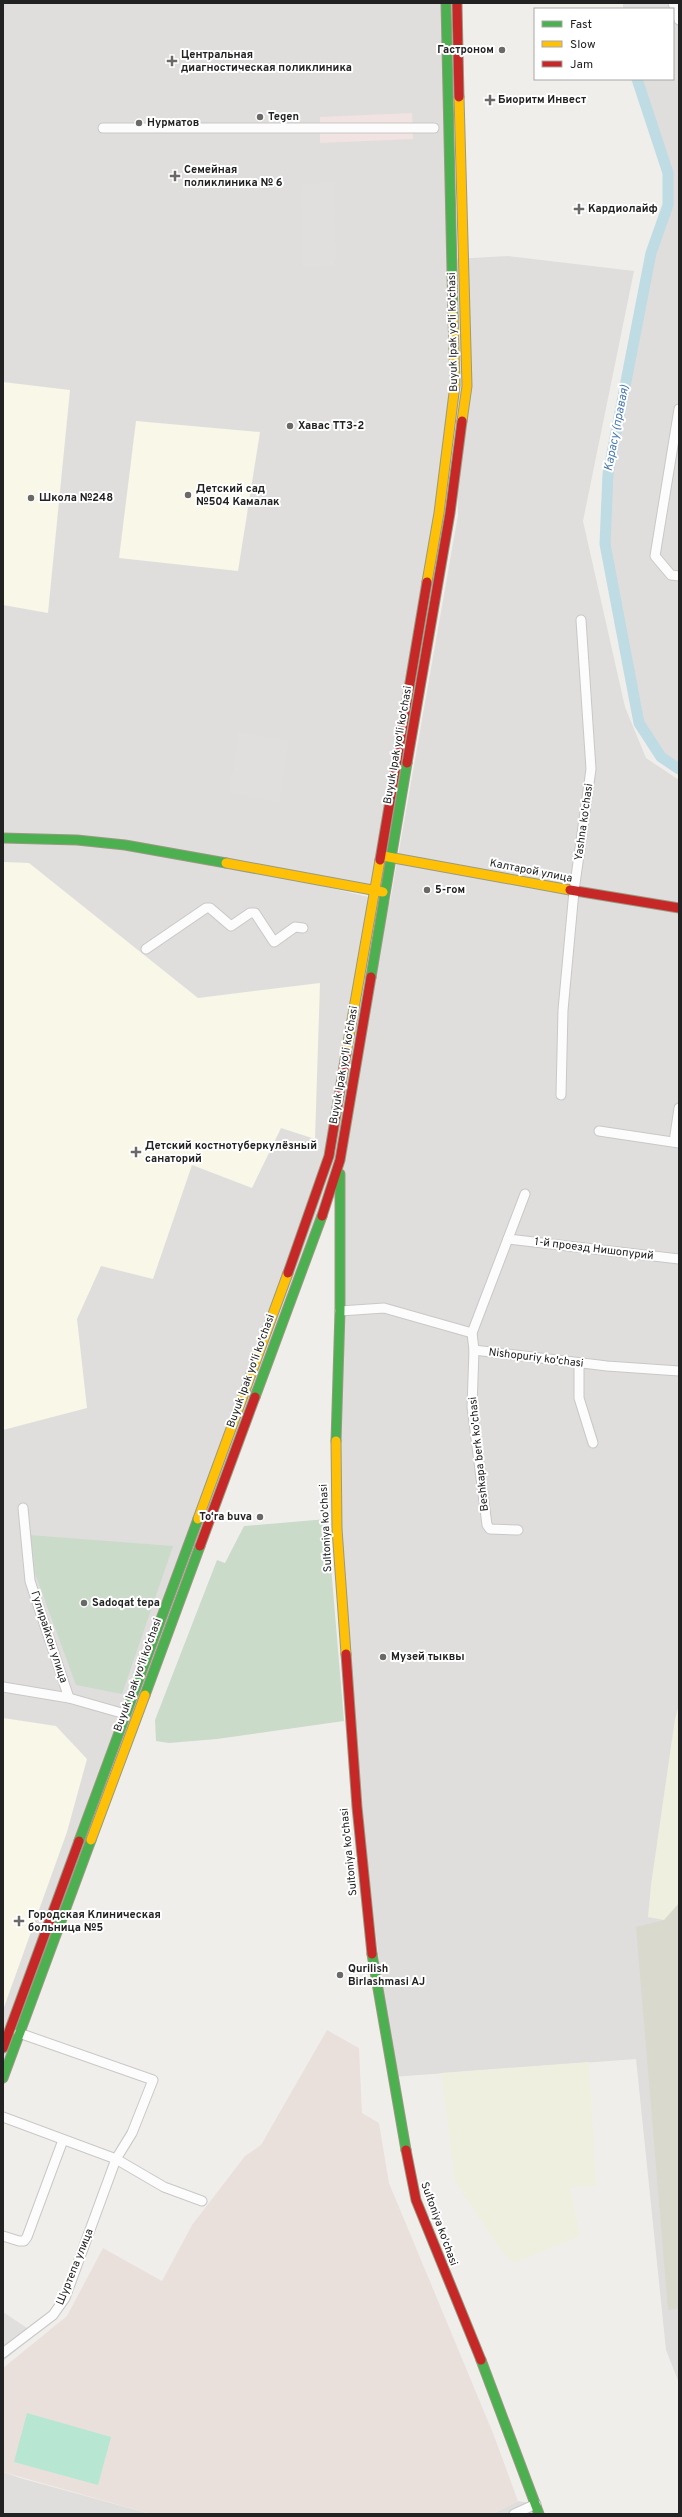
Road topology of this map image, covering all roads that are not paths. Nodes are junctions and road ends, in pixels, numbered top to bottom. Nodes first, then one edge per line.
1 (446, 3) edge
2 (457, 3) edge
3 (673, 3) edge
4 (679, 20) edge
5 (103, 128) dead end
6 (434, 128) dead end
7 (679, 409) edge
8 (679, 576) edge
9 (581, 620) dead end
10 (3, 838) edge
11 (380, 855) junction
12 (391, 857) junction
13 (374, 891) junction
14 (574, 891) junction
15 (385, 892) junction
16 (679, 908) edge
17 (303, 928) dead end
18 (146, 949) dead end
19 (561, 1095) dead end
20 (679, 1108) edge
21 (598, 1131) dead end
22 (676, 1143) edge
23 (340, 1160) junction
24 (525, 1194) dead end
25 (508, 1239) junction
26 (679, 1259) edge
27 (340, 1311) junction
28 (472, 1333) junction
29 (474, 1350) junction
30 (579, 1363) junction
31 (679, 1371) edge
32 (593, 1443) dead end
33 (23, 1508) dead end
34 (518, 1530) dead end
35 (3, 1687) edge
36 (69, 1698) junction
37 (125, 1714) junction
38 (136, 1718) junction
39 (19, 2033) junction
40 (3, 2048) edge
41 (3, 2078) edge
42 (3, 2117) edge
43 (64, 2140) junction
44 (116, 2159) junction
45 (202, 2201) dead end
46 (3, 2236) edge
47 (3, 2354) edge
48 (536, 2504) junction
49 (514, 2514) edge
50 (539, 2514) edge

1 - 11 main road, Buyuk Ipak yo'li ko'chasi
2 - 12 main road, Buyuk Ipak yo'li ko'chasi
3 - 4 street
5 - 6 street
7 - 8 street
9 - 14 street, Yashna ko'chasi
10 - 13 main road
11 - 12 main road, Калтарой улица
11 - 13 main road, Buyuk Ipak yo'li ko'chasi
12 - 14 main road, Калтарой улица
12 - 15 main road, Buyuk Ipak yo'li ko'chasi
13 - 15 main road
13 - 37 main road, Buyuk Ipak yo'li ko'chasi
14 - 16 main road, Калтарой улица
14 - 19 street, Yashna ko'chasi
15 - 23 main road, Buyuk Ipak yo'li ko'chasi
17 - 18 street
20 - 22 street
21 - 22 street
23 - 27 main road, Sultoniya ko'chasi
23 - 38 main road, Buyuk Ipak yo'li ko'chasi
24 - 25 street
25 - 26 street, 1-й проезд Нишопурий
25 - 28 street
27 - 28 street
27 - 48 main road, Sultoniya ko'chasi
28 - 29 street, Nishopuriy ko'chasi
29 - 30 street, Nishopuriy ko'chasi
29 - 34 street, Beshkapa berk ko'chasi
30 - 31 street, Nishopuriy ko'chasi
30 - 32 street
33 - 36 street, Гулирайхон улица
35 - 36 street, Гулирайхон улица
36 - 37 street
37 - 38 main road
37 - 40 main road, Buyuk Ipak yo'li ko'chasi
38 - 39 main road, Buyuk Ipak yo'li ko'chasi
39 - 41 main road, Buyuk Ipak yo'li ko'chasi
39 - 44 street, Шуртепа улица
42 - 43 street
43 - 44 street
43 - 46 street
44 - 45 street
44 - 47 street, Шуртепа улица
48 - 49 street
48 - 50 main road, Sultoniya ko'chasi

